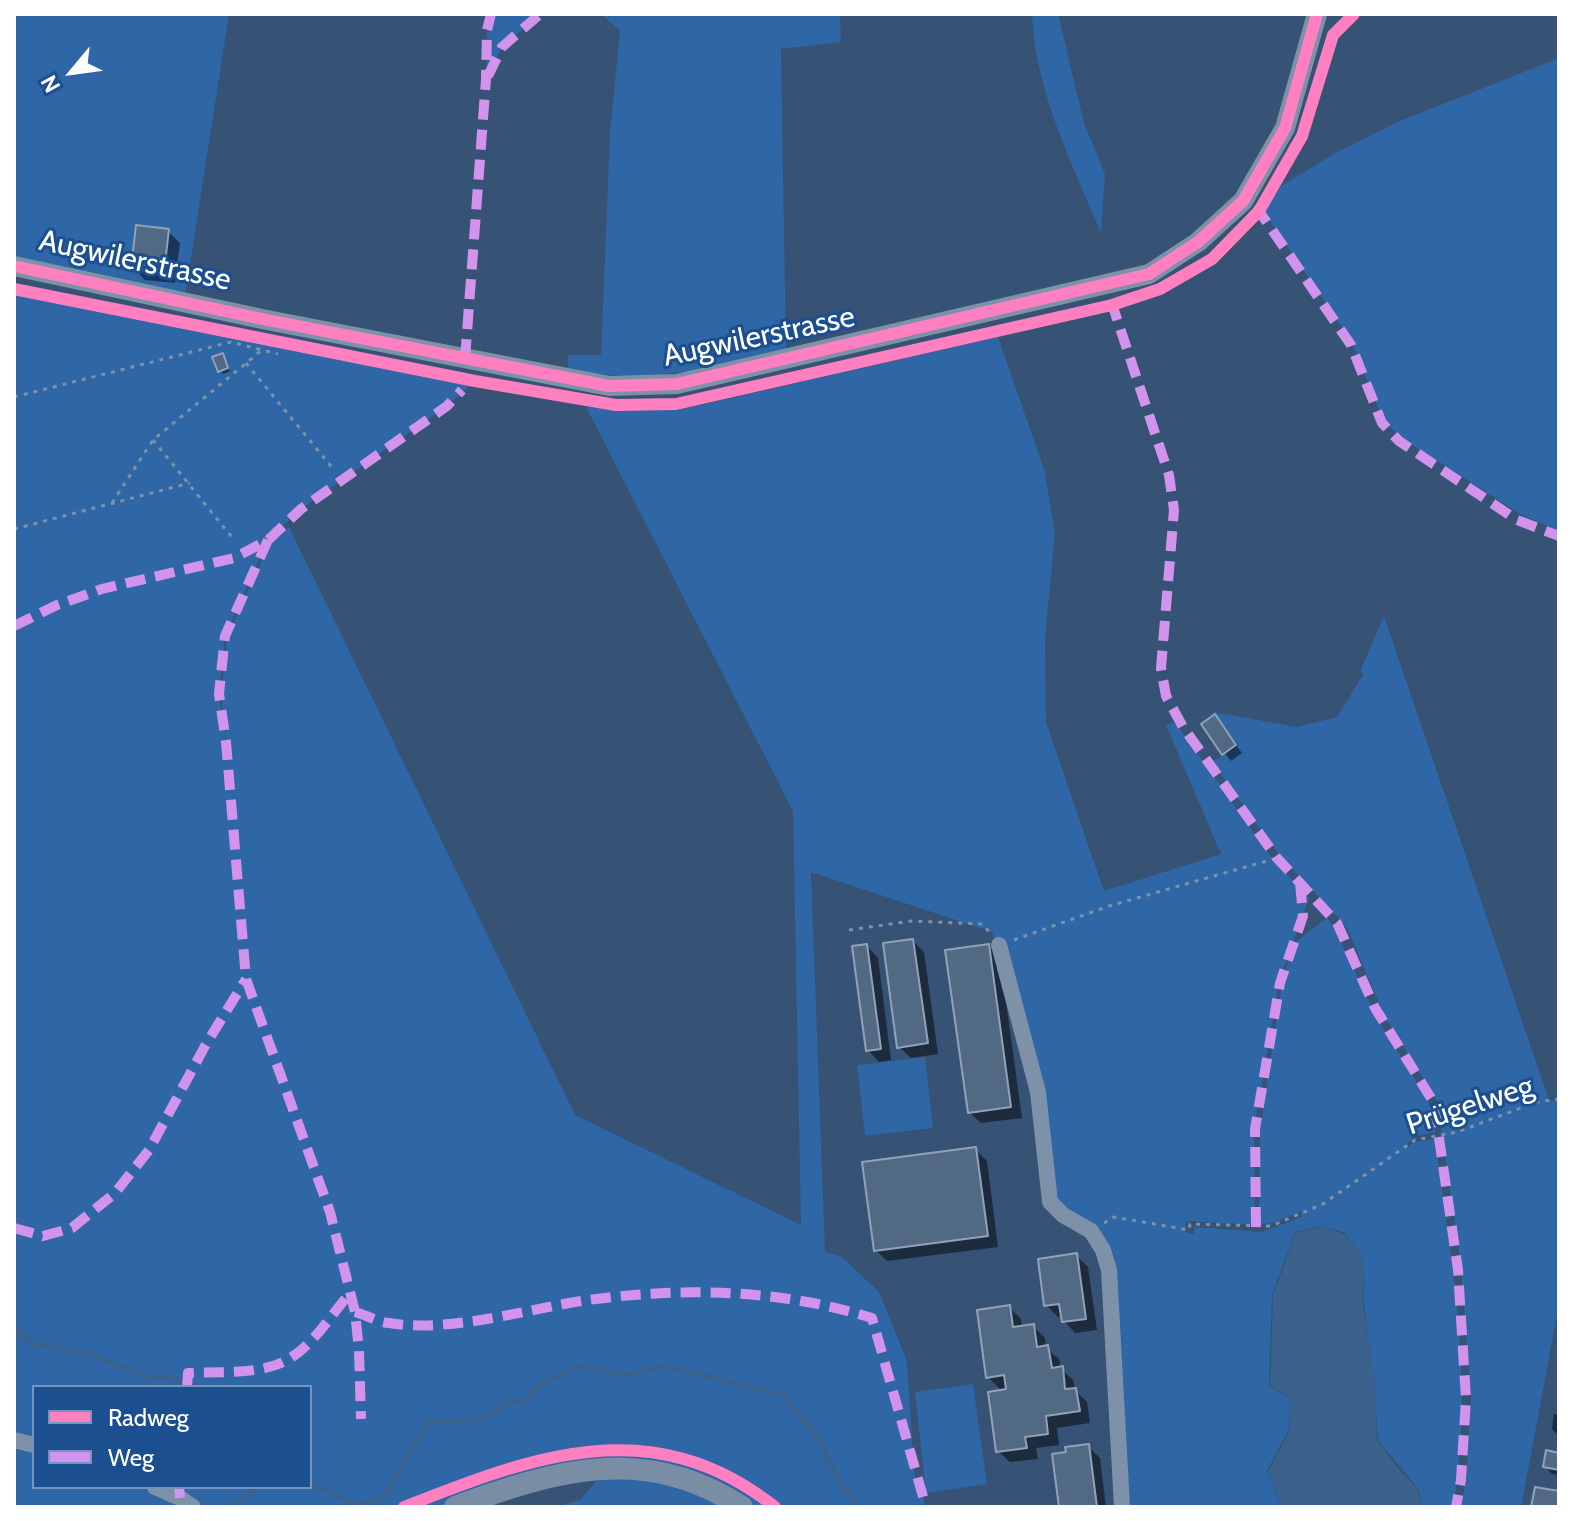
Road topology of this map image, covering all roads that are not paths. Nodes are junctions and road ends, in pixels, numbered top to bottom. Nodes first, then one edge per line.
1 (1317, 14) edge
2 (14, 266) edge
3 (999, 945) road end
4 (160, 1489) edge
5 (193, 1507) edge
6 (455, 1507) edge
7 (742, 1507) edge
8 (1122, 1507) edge

1 - 2 street, Augwilerstrasse
3 - 8 street
4 - 5 street
6 - 7 main road

